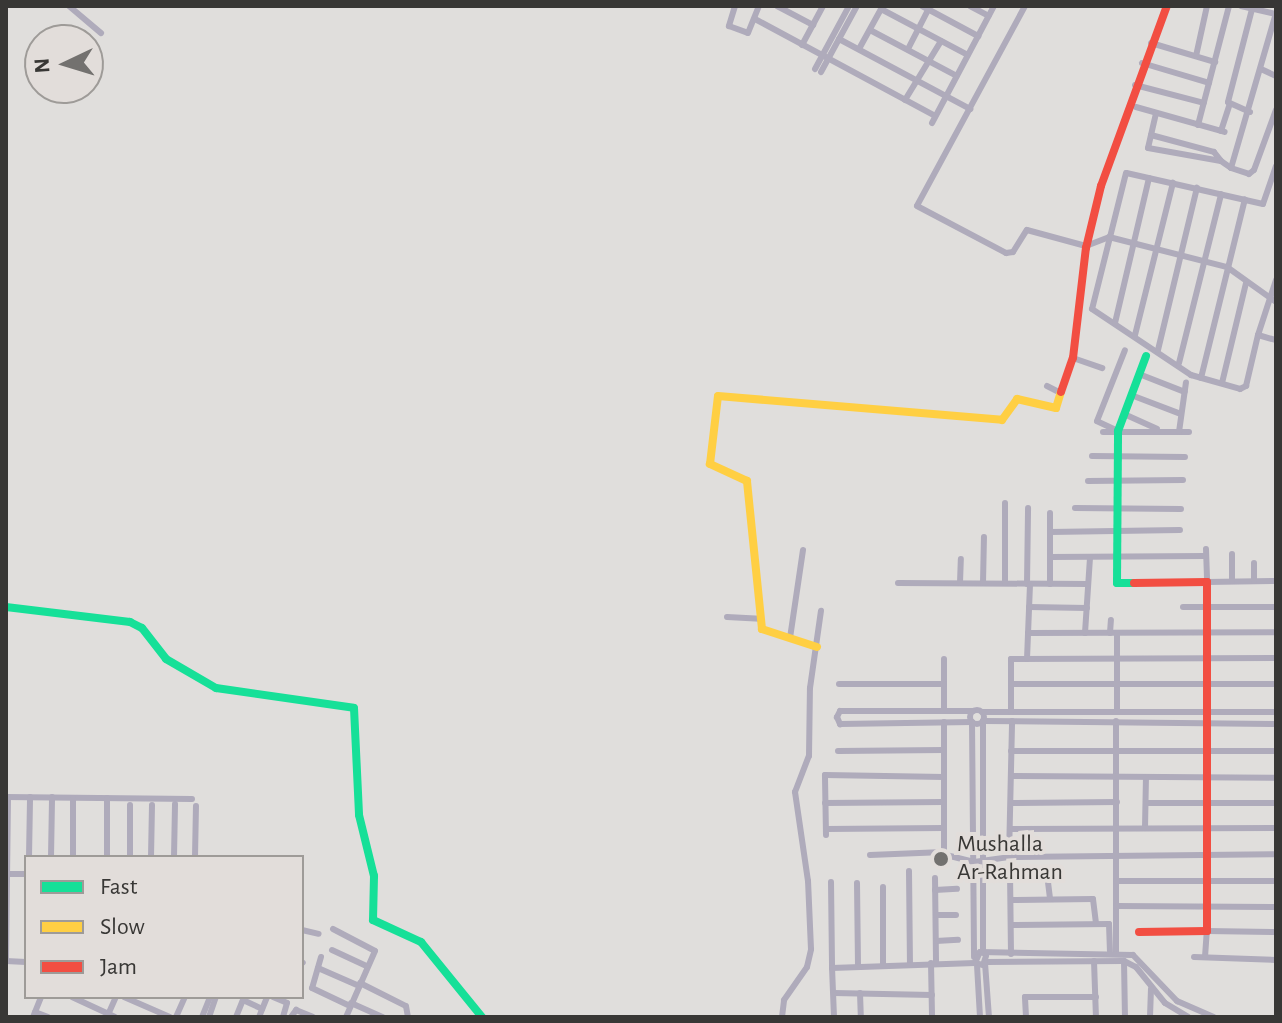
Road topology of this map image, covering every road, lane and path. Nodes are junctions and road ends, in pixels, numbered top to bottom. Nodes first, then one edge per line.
1 (69, 6) edge
2 (735, 6) edge
3 (759, 6) edge
4 (777, 6) edge
5 (823, 6) edge
6 (849, 6) edge
7 (857, 6) edge
8 (970, 6) edge
9 (994, 6) edge
10 (1025, 6) edge
11 (1167, 6) edge
12 (1207, 6) edge
13 (1229, 6) edge
14 (1241, 6) edge
15 (927, 7) edge
16 (882, 8) edge
17 (1252, 9) junction
18 (1276, 13) edge
19 (989, 16) junction
20 (755, 19) junction
21 (90, 24) edge
22 (813, 25) junction
23 (918, 29) junction
24 (870, 30) junction
25 (978, 36) junction
26 (839, 39) junction
27 (941, 41) junction
28 (1151, 43) junction
29 (802, 45) junction
30 (859, 49) junction
31 (908, 49) junction
32 (968, 55) junction
33 (1196, 56) junction
34 (825, 57) junction
35 (929, 61) junction
36 (1215, 62) junction
37 (1142, 63) junction
38 (1261, 69) junction
39 (818, 71) dead end
40 (957, 76) junction
41 (1276, 76) edge
42 (917, 80) junction
43 (1209, 83) junction
44 (1135, 85) junction
45 (946, 96) junction
46 (905, 100) junction
47 (1204, 103) junction
48 (1229, 106) junction
49 (1136, 107) dead end
50 (970, 109) junction
51 (1276, 110) edge
52 (1250, 112) junction
53 (1156, 114) junction
54 (1198, 125) junction
55 (1151, 135) junction
56 (1221, 161) junction
57 (1276, 166) edge
58 (1231, 168) junction
59 (1149, 178) junction
60 (1173, 183) junction
61 (1197, 188) junction
62 (1221, 194) junction
63 (1245, 199) junction
64 (1109, 237) junction
65 (1133, 243) junction
66 (1086, 246) junction
67 (1157, 249) junction
68 (1181, 255) junction
69 (1204, 261) junction
70 (1227, 267) junction
71 (1276, 280) edge
72 (1246, 283) junction
73 (1267, 297) junction
74 (1276, 302) edge
75 (1115, 323) junction
76 (1135, 335) junction
77 (1258, 335) junction
78 (1276, 340) edge
79 (1125, 350) dead end
80 (1158, 350) junction
81 (1146, 356) dead end
82 (1073, 358) junction
83 (1179, 363) junction
84 (1102, 368) dead end
85 (1139, 374) junction
86 (1201, 378) junction
87 (1186, 382) dead end
88 (1222, 383) junction
89 (1047, 386) dead end
90 (1185, 392) junction
91 (1061, 393) junction
92 (1131, 395) junction
93 (1124, 414) junction
94 (1181, 414) junction
95 (1118, 431) junction
96 (1163, 431) junction
97 (1103, 432) dead end
98 (1179, 432) junction
99 (1189, 432) dead end
100 (1092, 456) dead end
101 (1117, 456) junction
102 (1185, 457) dead end
103 (1183, 480) dead end
104 (1088, 481) dead end
105 (1117, 481) junction
106 (1005, 503) dead end
107 (1028, 508) dead end
108 (1075, 508) dead end
109 (1116, 508) junction
110 (1181, 509) dead end
111 (1050, 513) dead end
112 (1180, 530) dead end
113 (1118, 531) junction
114 (1050, 532) junction
115 (984, 537) dead end
116 (803, 550) dead end
117 (1232, 554) dead end
118 (1050, 557) junction
119 (1090, 557) junction
120 (1117, 557) junction
121 (961, 559) dead end
122 (1254, 563) dead end
123 (1232, 581) junction
124 (1254, 581) junction
125 (1276, 581) edge
126 (1207, 582) junction
127 (898, 583) dead end
128 (960, 583) junction
129 (983, 583) junction
130 (1005, 583) junction
131 (1028, 584) junction
132 (1050, 584) junction
133 (1088, 584) junction
134 (6, 607) edge
135 (1029, 607) junction
136 (1183, 607) dead end
137 (1206, 607) junction
138 (1276, 607) edge
139 (1087, 608) junction
140 (821, 611) dead end
141 (727, 617) dead end
142 (760, 619) junction
143 (1111, 620) dead end
144 (1132, 623) dead end
145 (1276, 632) edge
146 (1028, 633) junction
147 (1085, 633) junction
148 (1114, 633) junction
149 (1132, 633) junction
150 (1206, 633) junction
151 (790, 638) junction
152 (817, 647) junction
153 (1276, 658) edge
154 (944, 659) dead end
155 (1027, 659) junction
156 (1206, 659) junction
157 (1117, 660) junction
158 (839, 684) dead end
159 (944, 684) junction
160 (1011, 684) junction
161 (1207, 684) junction
162 (1276, 684) edge
163 (1117, 686) junction
164 (1117, 710) junction
165 (944, 711) junction
166 (973, 711) junction
167 (1206, 711) junction
168 (982, 712) junction
169 (1011, 712) junction
170 (1021, 712) junction
171 (1276, 712) edge
172 (983, 721) junction
173 (1012, 721) junction
174 (1021, 721) junction
175 (1116, 721) junction
176 (944, 722) junction
177 (972, 722) junction
178 (1206, 723) junction
179 (1276, 724) edge
180 (944, 750) junction
181 (838, 751) dead end
182 (1011, 751) junction
183 (1116, 751) junction
184 (1206, 751) junction
185 (1276, 751) edge
186 (971, 773) junction
187 (982, 773) junction
188 (1011, 776) junction
189 (944, 777) junction
190 (1117, 777) junction
191 (1146, 777) junction
192 (1205, 777) junction
193 (1276, 778) edge
194 (7, 797) edge
195 (30, 797) junction
196 (52, 797) junction
197 (73, 798) junction
198 (107, 798) junction
199 (944, 802) junction
200 (1117, 802) junction
201 (825, 803) junction
202 (1011, 803) junction
203 (1146, 803) junction
204 (1206, 803) junction
205 (1276, 803) edge
206 (175, 804) dead end
207 (130, 805) dead end
208 (152, 805) dead end
209 (944, 828) junction
210 (1116, 828) junction
211 (1145, 828) junction
212 (1205, 828) junction
213 (1276, 828) edge
214 (1011, 829) junction
215 (1205, 853) junction
216 (942, 854) junction
217 (1117, 854) junction
218 (1276, 854) edge
219 (29, 855) edge
220 (51, 855) edge
221 (73, 855) edge
222 (107, 855) edge
223 (130, 855) edge
224 (151, 855) edge
225 (174, 855) edge
226 (195, 855) edge
227 (870, 855) dead end
228 (1009, 857) junction
229 (974, 864) junction
230 (983, 868) junction
231 (909, 871) dead end
232 (7, 874) edge
233 (935, 878) dead end
234 (1206, 880) junction
235 (1116, 881) junction
236 (1276, 881) edge
237 (831, 882) dead end
238 (857, 883) dead end
239 (883, 887) dead end
240 (957, 889) dead end
241 (935, 890) junction
242 (1050, 899) junction
243 (1011, 900) junction
244 (1116, 906) junction
245 (1207, 906) junction
246 (1276, 907) edge
247 (936, 915) junction
248 (956, 915) dead end
249 (1096, 924) junction
250 (1011, 925) junction
251 (333, 929) dead end
252 (304, 930) edge
253 (1207, 931) junction
254 (831, 932) junction
255 (1139, 932) dead end
256 (1276, 932) edge
257 (811, 933) junction
258 (319, 934) dead end
259 (958, 940) dead end
260 (936, 941) junction
261 (332, 950) dead end
262 (1113, 951) junction
263 (1011, 954) junction
264 (321, 957) dead end
265 (1094, 957) junction
266 (1194, 957) dead end
267 (1205, 957) junction
268 (981, 960) junction
269 (1276, 960) edge
270 (6, 961) edge
271 (1124, 961) junction
272 (934, 963) junction
273 (910, 964) junction
274 (367, 966) junction
275 (883, 966) junction
276 (858, 967) junction
277 (318, 968) junction
278 (832, 968) junction
279 (360, 984) junction
280 (1152, 988) junction
281 (834, 993) junction
282 (860, 993) junction
283 (932, 995) junction
284 (1096, 997) junction
285 (76, 999) edge
286 (129, 999) edge
287 (244, 999) edge
288 (276, 999) edge
289 (979, 999) junction
290 (988, 999) junction
291 (1177, 1001) junction
292 (350, 1004) junction
293 (260, 1013) edge
294 (34, 1014) edge
295 (1176, 1014) edge
296 (110, 1016) edge
297 (48, 1017) edge
298 (170, 1017) edge
299 (236, 1017) edge
300 (283, 1017) edge
301 (291, 1017) edge
302 (313, 1017) edge
303 (346, 1017) edge
304 (383, 1017) edge
305 (408, 1017) edge
306 (482, 1017) edge
307 (782, 1017) edge
308 (834, 1017) edge
309 (861, 1017) edge
310 (932, 1017) edge
311 (980, 1017) edge
312 (989, 1017) edge
313 (1026, 1017) edge
314 (1096, 1017) edge
315 (1125, 1017) edge
316 (1150, 1017) edge
317 (1188, 1017) edge
318 (1214, 1017) edge

1 - 21 street
2 - 20 street
3 - 20 street
4 - 22 street
5 - 22 street
6 - 34 street
7 - 26 street
8 - 19 street
9 - 19 street
10 - 50 street
11 - 28 street
12 - 33 street
13 - 36 street
14 - 17 street
15 - 23 street
15 - 25 street
16 - 23 street
16 - 24 street
17 - 18 street
17 - 48 street
18 - 38 street
19 - 25 street
20 - 29 street
22 - 29 street
23 - 27 street
23 - 31 street
24 - 30 street
24 - 31 street
25 - 32 street
26 - 30 street
26 - 34 street
27 - 32 street
27 - 35 street
28 - 33 street
28 - 37 street
29 - 34 street
30 - 42 street
31 - 35 street
32 - 40 street
33 - 36 street
34 - 39 street
34 - 46 street
35 - 40 street
35 - 42 street
36 - 43 street
37 - 43 street
37 - 44 street
38 - 41 street
38 - 52 street
40 - 45 street
42 - 45 street
42 - 46 street
43 - 47 street
44 - 47 street
44 - 66 street
45 - 46 street
45 - 50 street
47 - 54 street
48 - 52 street
48 - 54 street
49 - 53 street
50 - 66 street
51 - 58 street
52 - 58 street
53 - 54 street
53 - 55 street
55 - 56 street
55 - 56 street
56 - 58 street
57 - 63 street
59 - 60 street
59 - 64 street
59 - 65 street
60 - 61 street
60 - 67 street
61 - 62 street
61 - 68 street
62 - 63 street
62 - 69 street
63 - 70 street
64 - 65 street
64 - 66 street
64 - 75 street
65 - 67 street
65 - 75 street
66 - 82 street
67 - 68 street
67 - 76 street
68 - 69 street
68 - 80 street
69 - 70 street
69 - 83 street
70 - 72 street
70 - 86 street
71 - 73 street
72 - 73 street
72 - 88 street
73 - 74 street
73 - 77 street
75 - 76 street
76 - 80 street
77 - 78 street
77 - 88 street
79 - 95 street
80 - 83 street
81 - 85 street
82 - 84 street
82 - 91 street
83 - 86 street
85 - 90 street
85 - 92 street
86 - 88 street
87 - 90 street
89 - 91 street
90 - 94 street
91 - 142 street
92 - 93 street
92 - 94 street
93 - 95 street
93 - 96 street
94 - 98 street
95 - 96 street
95 - 97 street
95 - 101 street
96 - 98 street
98 - 99 street
100 - 101 street
101 - 102 street
101 - 105 street
103 - 105 street
104 - 105 street
105 - 109 street
106 - 130 street
107 - 131 street
108 - 109 street
109 - 110 street
109 - 113 street
111 - 114 street
112 - 113 street
113 - 114 street
113 - 120 street
114 - 118 street
115 - 129 street
116 - 151 street
117 - 123 street
118 - 119 street
118 - 132 street
119 - 120 street
119 - 133 street
120 - 126 street
120 - 126 street
121 - 128 street
122 - 124 street
123 - 124 street
123 - 126 street
124 - 125 street
126 - 137 street
127 - 128 street
128 - 129 street
129 - 130 street
130 - 131 street
131 - 132 street
131 - 135 street
132 - 133 street
133 - 139 street
134 - 306 street
135 - 139 street
135 - 146 street
136 - 137 street
137 - 138 street
137 - 150 street
139 - 147 street
140 - 152 street
141 - 142 street
142 - 151 street
143 - 148 street
144 - 149 street
145 - 150 street
146 - 147 street
146 - 155 street
147 - 148 street
148 - 149 street
148 - 157 street
149 - 150 street
150 - 156 street
151 - 152 street
152 - 257 street
153 - 156 street
154 - 159 street
155 - 157 street
155 - 160 street
156 - 157 street
156 - 161 street
157 - 163 street
158 - 159 street
159 - 165 street
160 - 163 street
160 - 169 street
161 - 162 street
161 - 163 street
161 - 167 street
163 - 164 street
164 - 167 street
164 - 170 street
165 - 166 street
165 - 176 street
166 - 168 street
166 - 177 street
167 - 171 street
167 - 178 street
168 - 169 street
168 - 172 street
169 - 170 street
170 - 174 street
172 - 173 street
172 - 177 street
172 - 187 street
173 - 174 street
173 - 182 street
174 - 175 street
175 - 178 street
175 - 183 street
176 - 177 street
176 - 180 street
177 - 186 street
178 - 179 street
178 - 184 street
180 - 181 street
180 - 189 street
182 - 183 street
182 - 188 street
183 - 184 street
183 - 190 street
184 - 185 street
184 - 192 street
186 - 187 street
186 - 229 street
187 - 230 street
188 - 190 street
188 - 202 street
189 - 199 street
189 - 201 street
190 - 191 street
190 - 200 street
191 - 192 street
191 - 203 street
192 - 193 street
192 - 204 street
194 - 195 street
194 - 232 street
195 - 196 street
195 - 219 street
196 - 197 street
196 - 220 street
197 - 198 street
197 - 221 street
198 - 222 street
198 - 226 street
199 - 201 street
199 - 209 street
200 - 202 street
200 - 210 street
201 - 209 street
202 - 214 street
203 - 204 street
203 - 211 street
204 - 205 street
204 - 212 street
206 - 225 street
207 - 223 street
208 - 224 street
209 - 216 street
210 - 211 street
210 - 214 street
210 - 217 street
211 - 212 street
212 - 213 street
212 - 215 street
214 - 228 street
215 - 217 street
215 - 218 street
215 - 234 street
216 - 227 street
216 - 229 street
217 - 228 street
217 - 235 street
228 - 230 street
229 - 230 street
229 - 268 street
230 - 268 street
231 - 273 street
232 - 270 street
233 - 241 street
234 - 235 street
234 - 236 street
234 - 245 street
235 - 244 street
237 - 254 street
238 - 276 street
239 - 275 street
240 - 241 street
241 - 247 street
242 - 243 street
242 - 243 street
242 - 249 street
243 - 250 street
244 - 245 street
244 - 262 street
245 - 246 street
245 - 253 street
247 - 248 street
247 - 260 street
249 - 250 street
249 - 262 street
250 - 263 street
251 - 274 street
252 - 258 street
253 - 255 street
253 - 256 street
253 - 267 street
254 - 257 street
254 - 278 street
257 - 307 street
259 - 260 street
260 - 272 street
261 - 274 street
262 - 265 street
262 - 291 street
263 - 265 street
263 - 268 street
264 - 277 street
265 - 268 street
265 - 271 street
265 - 284 street
266 - 267 street
267 - 269 street
268 - 272 street
268 - 289 street
268 - 290 street
271 - 280 street
271 - 315 street
272 - 273 street
272 - 283 street
273 - 275 street
274 - 279 street
275 - 276 street
276 - 278 street
277 - 279 street
277 - 292 street
278 - 281 street
279 - 292 street
279 - 305 street
280 - 295 street
280 - 316 street
281 - 282 street
281 - 308 street
282 - 283 street
282 - 309 street
283 - 310 street
284 - 313 street
284 - 314 street
285 - 296 street
286 - 298 street
287 - 293 street
287 - 299 street
288 - 300 street
289 - 290 street
289 - 311 street
290 - 312 street
291 - 295 street
291 - 318 street
292 - 303 street
292 - 304 street
294 - 297 street
295 - 317 street
301 - 302 street

